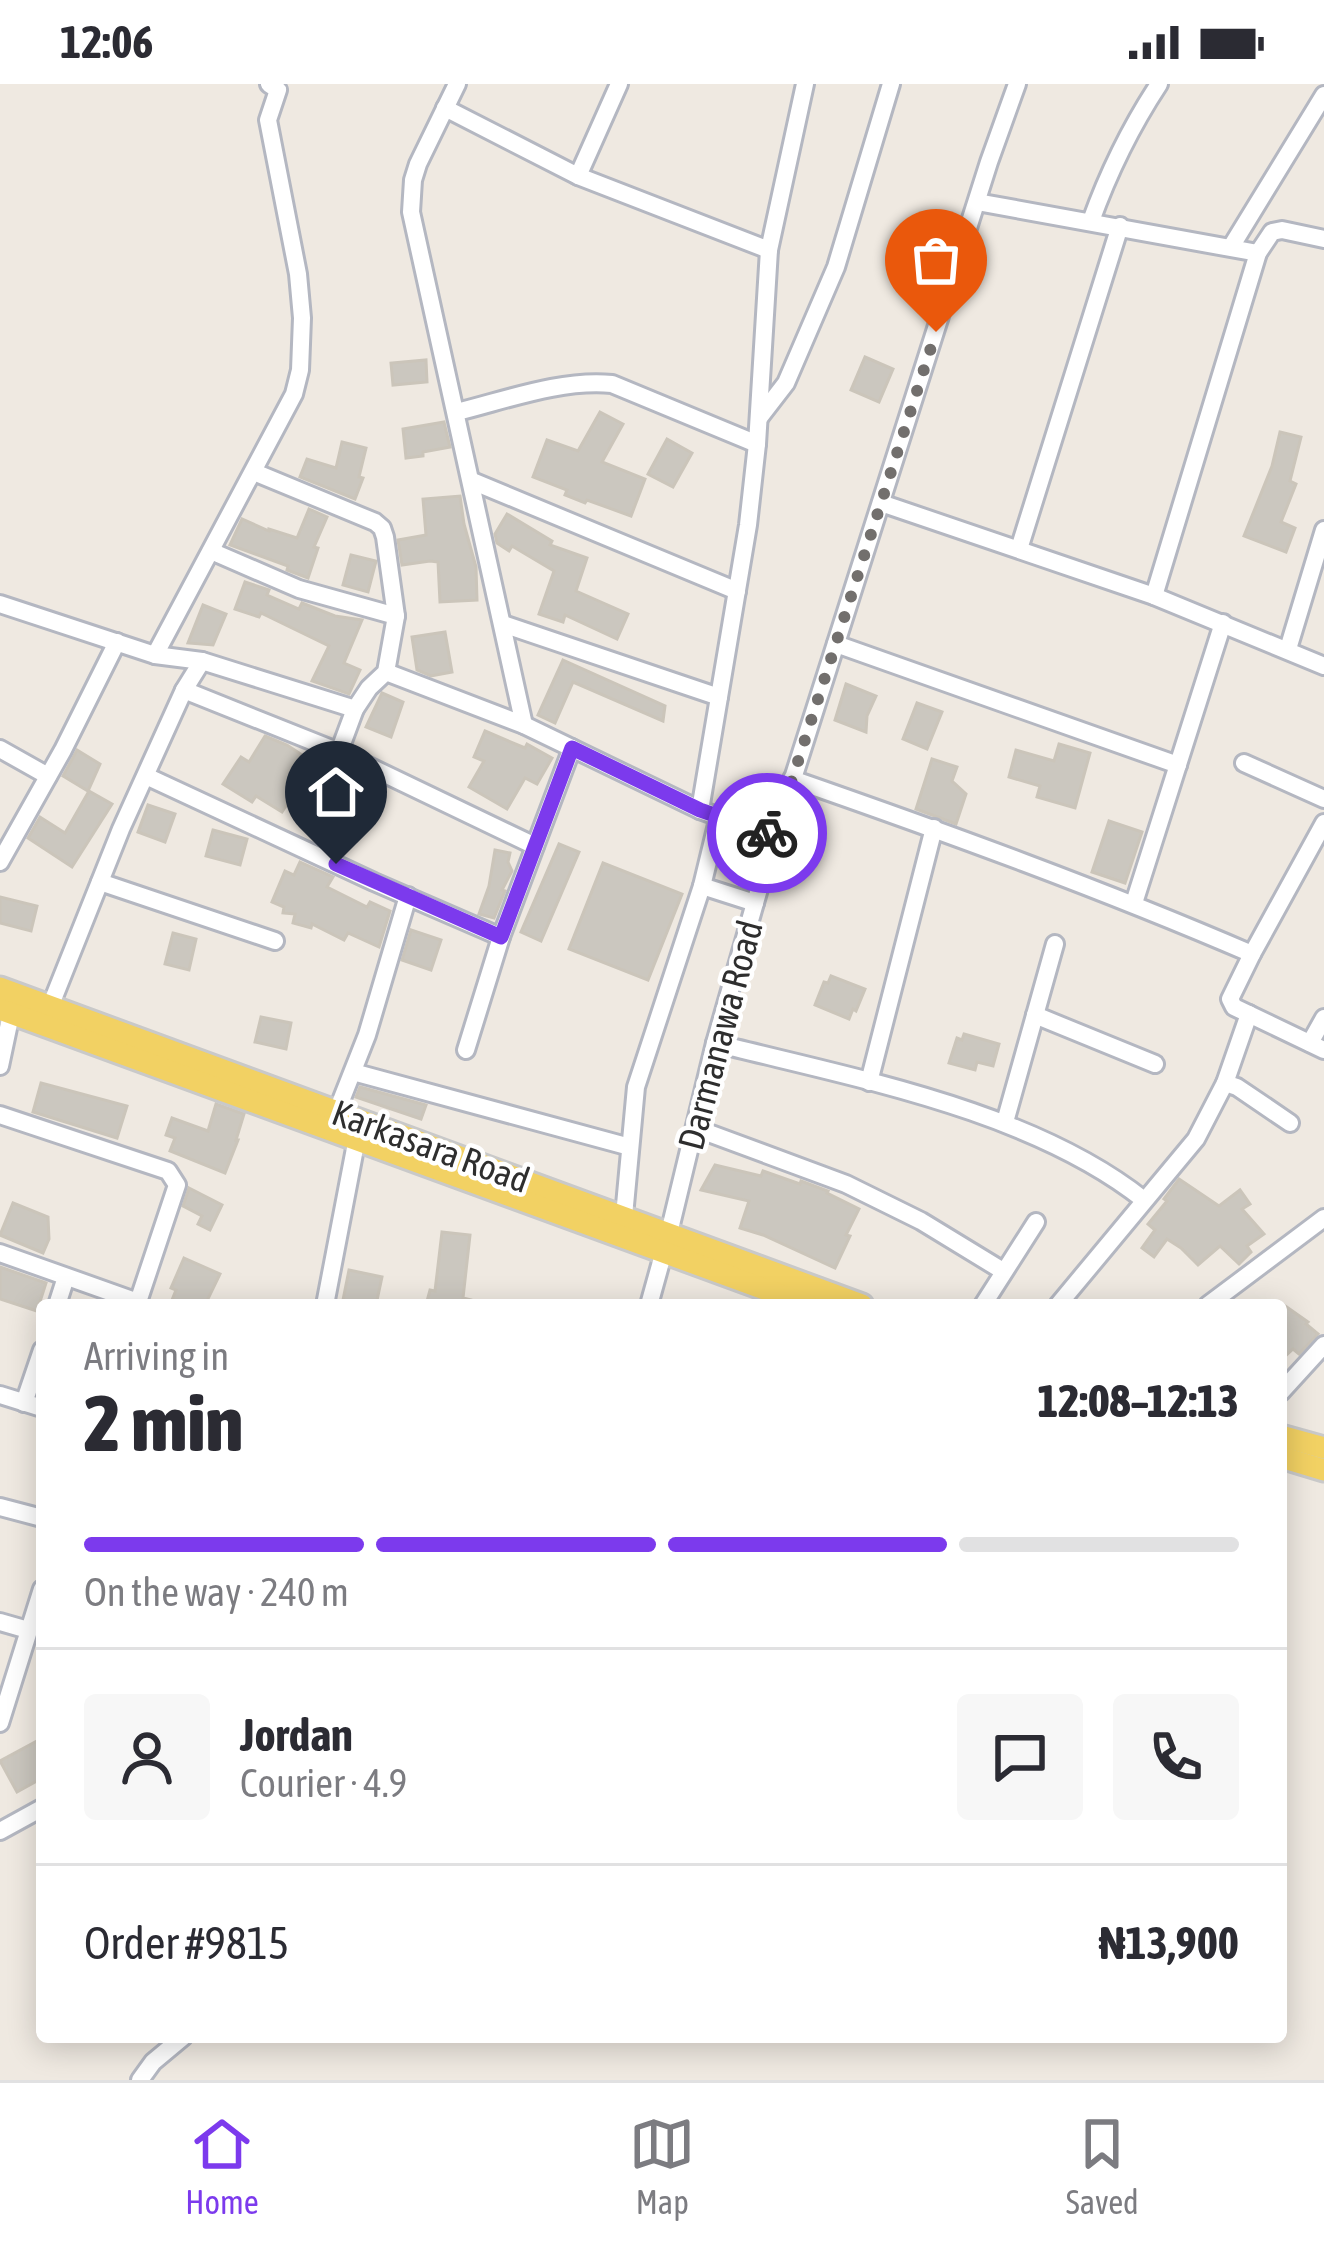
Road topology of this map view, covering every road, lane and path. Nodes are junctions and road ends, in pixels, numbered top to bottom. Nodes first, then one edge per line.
1 (269, 84) edge
2 (457, 84) edge
3 (620, 84) edge
4 (805, 84) edge
5 (891, 84) edge
6 (1017, 84) edge
7 (1159, 84) edge
8 (1324, 95) edge
9 (445, 108) junction
10 (578, 176) junction
11 (977, 202) junction
12 (1091, 221) junction
13 (1120, 226) junction
14 (1324, 239) edge
15 (1231, 247) junction
16 (769, 250) junction
17 (1258, 253) junction
18 (457, 412) junction
19 (758, 418) junction
20 (757, 444) junction
21 (254, 472) junction
22 (472, 482) junction
23 (881, 503) junction
24 (1324, 530) edge
25 (1019, 549) junction
26 (211, 551) junction
27 (736, 591) junction
28 (1154, 596) junction
29 (0, 604) edge
30 (396, 616) junction
31 (1223, 623) junction
32 (503, 624) junction
33 (117, 642) junction
34 (836, 644) junction
35 (1288, 649) junction
36 (155, 655) junction
37 (202, 661) junction
38 (1324, 666) edge
39 (386, 672) junction
40 (184, 690) junction
41 (719, 697) junction
42 (355, 709) junction
43 (524, 725) junction
44 (572, 748) junction
45 (0, 749) edge
46 (339, 752) junction
47 (1244, 763) dead end
48 (1178, 764) junction
49 (48, 776) junction
50 (146, 776) junction
51 (792, 779) junction
52 (1324, 799) edge
53 (700, 810) junction
54 (719, 816) junction
55 (1324, 823) edge
56 (934, 828) junction
57 (774, 836) junction
58 (536, 846) junction
59 (0, 862) edge
60 (100, 881) junction
61 (702, 886) junction
62 (408, 896) junction
63 (755, 903) junction
64 (1134, 903) junction
65 (501, 937) junction
66 (275, 941) dead end
67 (1055, 944) dead end
68 (1252, 954) junction
69 (0, 988) edge
70 (50, 1007) junction
71 (6, 1011) edge
72 (1249, 1014) junction
73 (1035, 1016) junction
74 (1324, 1018) edge
75 (87, 1030) junction
76 (715, 1042) junction
77 (1317, 1047) edge
78 (466, 1050) dead end
79 (1154, 1064) dead end
80 (0, 1066) edge
81 (352, 1072) junction
82 (868, 1082) junction
83 (1225, 1083) junction
84 (337, 1111) junction
85 (0, 1115) edge
86 (1005, 1122) junction
87 (1290, 1123) dead end
88 (695, 1128) junction
89 (357, 1138) junction
90 (630, 1147) junction
91 (1144, 1200) junction
92 (625, 1216) junction
93 (1324, 1218) edge
94 (1036, 1222) dead end
95 (667, 1244) junction
96 (0, 1253) edge
97 (1003, 1271) junction
98 (66, 1277) junction
99 (59, 1299) edge
100 (125, 1299) edge
101 (140, 1299) edge
102 (326, 1299) edge
103 (651, 1299) edge
104 (794, 1299) edge
105 (843, 1299) edge
106 (987, 1299) edge
107 (1063, 1299) edge
108 (1216, 1299) edge
109 (1324, 1345) edge
110 (1287, 1385) edge
111 (0, 1395) edge
112 (33, 1406) edge
113 (1287, 1438) edge
114 (1324, 1448) edge
115 (1287, 1459) edge
116 (1324, 1470) edge
117 (0, 1507) edge
118 (36, 1516) edge
119 (36, 1606) edge
120 (0, 1622) edge
121 (28, 1630) junction
122 (0, 1723) edge
123 (36, 1811) edge
124 (0, 1831) edge
125 (176, 2043) edge
126 (140, 2080) edge

1 - 21 street
2 - 9 street
3 - 10 street
4 - 16 street
5 - 19 street
6 - 11 street, Darmanawa Road
7 - 12 street
8 - 15 street
9 - 10 street
9 - 18 street
10 - 16 street
11 - 12 street
11 - 23 street, Darmanawa Road
12 - 13 street
13 - 15 street
13 - 25 street
14 - 17 street
15 - 17 street
16 - 19 street
17 - 28 street
18 - 20 street
18 - 22 street
19 - 20 street
20 - 27 street
21 - 26 street
21 - 30 street
22 - 27 street
22 - 32 street
23 - 25 street
23 - 34 street, Darmanawa Road
24 - 35 street
25 - 28 street
26 - 30 street
26 - 36 street
27 - 41 street
28 - 31 street
29 - 33 street
30 - 39 street
31 - 35 street
31 - 48 street
32 - 41 street
32 - 43 street
33 - 36 street
33 - 49 street
34 - 48 street
34 - 51 street, Darmanawa Road
35 - 38 street
36 - 37 street
37 - 40 street
37 - 42 street
39 - 42 street
39 - 43 street
40 - 46 street
40 - 50 street
41 - 53 street
42 - 46 street
43 - 44 street
44 - 53 street
44 - 58 street
45 - 49 street
46 - 58 street
47 - 52 street
48 - 64 street
49 - 59 street
50 - 60 street
50 - 62 street
51 - 56 street
51 - 57 street, Darmanawa Road
53 - 54 street
54 - 57 street
54 - 61 street
55 - 68 street
56 - 64 street
56 - 82 street
57 - 63 street, Darmanawa Road
58 - 65 street
60 - 66 street
60 - 70 street
61 - 63 street
61 - 90 street
62 - 65 street
62 - 81 street
63 - 76 street, Darmanawa Road
64 - 68 street
65 - 78 street
67 - 73 street
68 - 72 street
69 - 70 main road, Karkasara Road
70 - 75 main road, Karkasara Road
71 - 75 main road, Karkasara Road
71 - 80 street
72 - 77 street
72 - 83 street
73 - 79 street
73 - 86 street
74 - 77 street
75 - 84 main road, Karkasara Road
75 - 89 main road, Karkasara Road
76 - 82 street
76 - 88 street, Darmanawa Road
81 - 84 street
81 - 90 street
82 - 86 street
83 - 87 street
83 - 91 street
84 - 92 main road, Karkasara Road
85 - 101 street
86 - 91 street
88 - 95 street, Darmanawa Road
88 - 97 street
89 - 95 main road, Karkasara Road
89 - 102 street
90 - 92 street
91 - 107 street
92 - 95 main road, Karkasara Road
93 - 108 street
94 - 97 street
95 - 103 street, Darmanawa Road
95 - 104 main road, Karkasara Road
95 - 105 main road, Karkasara Road
96 - 98 street
97 - 106 street
98 - 99 street
98 - 100 street
109 - 110 street
111 - 112 street
113 - 114 main road
115 - 116 main road
117 - 118 street
119 - 121 street
120 - 121 street
121 - 122 street
123 - 124 street
125 - 126 street

